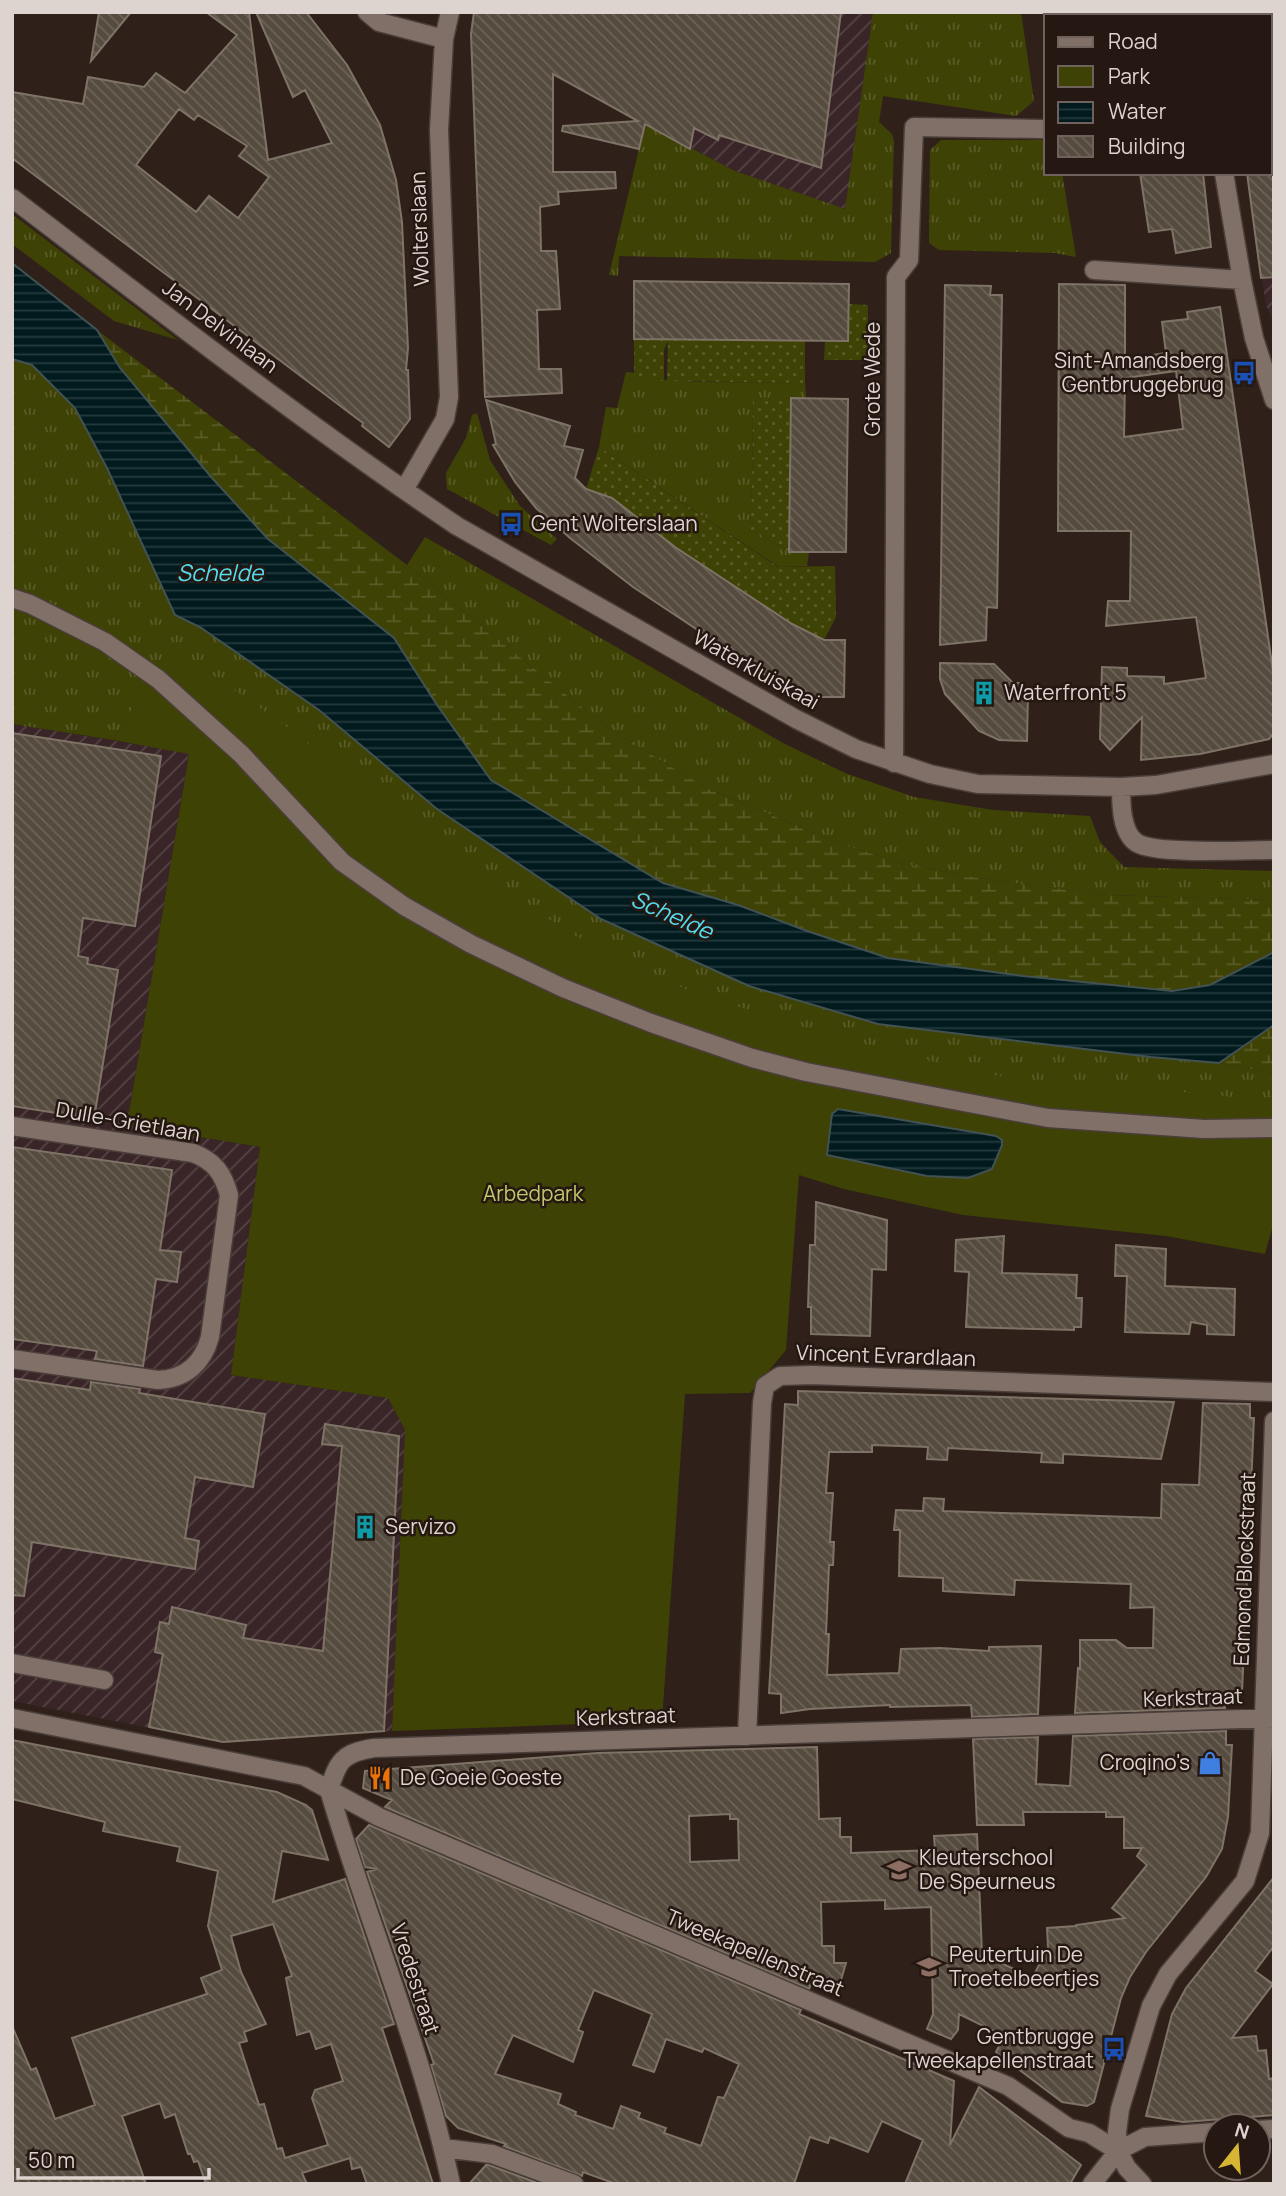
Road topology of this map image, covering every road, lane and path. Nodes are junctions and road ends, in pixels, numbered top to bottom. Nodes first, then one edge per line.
1 (367, 12) edge
2 (450, 12) edge
3 (444, 39) junction
4 (1042, 129) dead end
5 (1224, 175) edge
6 (12, 198) edge
7 (1094, 270) dead end
8 (1242, 280) junction
9 (1274, 400) edge
10 (404, 490) junction
11 (12, 598) edge
12 (894, 763) junction
13 (1274, 764) edge
14 (1121, 787) junction
15 (1274, 849) edge
16 (12, 1126) edge
17 (1274, 1128) edge
18 (12, 1359) edge
19 (1274, 1392) edge
20 (1274, 1420) edge
21 (12, 1663) edge
22 (104, 1680) dead end
23 (12, 1718) edge
24 (1268, 1718) edge
25 (747, 1735) junction
26 (329, 1790) junction
27 (1202, 2134) edge
28 (443, 2148) junction
29 (1118, 2151) junction
30 (451, 2184) edge
31 (574, 2184) edge
32 (1093, 2184) edge
33 (1142, 2184) edge

1 - 3 street
2 - 3 street, Wolterslaan
3 - 10 street, Wolterslaan
4 - 12 street, Grote Wede
5 - 8 street
6 - 10 street, Jan Delvinlaan
7 - 8 street
8 - 9 street
10 - 12 street, Waterkluiskaai
11 - 17 street
12 - 14 street, Waterkluiskaai
13 - 14 street, Waterkluiskaai
14 - 15 street
16 - 18 street, Dulle-Grietlaan
19 - 25 street, Vincent Evrardlaan
20 - 24 street, Edmond Blockstraat
21 - 22 street
23 - 26 street
24 - 25 street, Kerkstraat
24 - 29 street, Edmond Blockstraat
25 - 26 street, Kerkstraat
26 - 28 street, Vredestraat
26 - 29 street, Tweekapellenstraat
27 - 29 street
28 - 30 street, Vredestraat
28 - 31 street
29 - 32 street
29 - 33 street, Tweekapellenstraat

